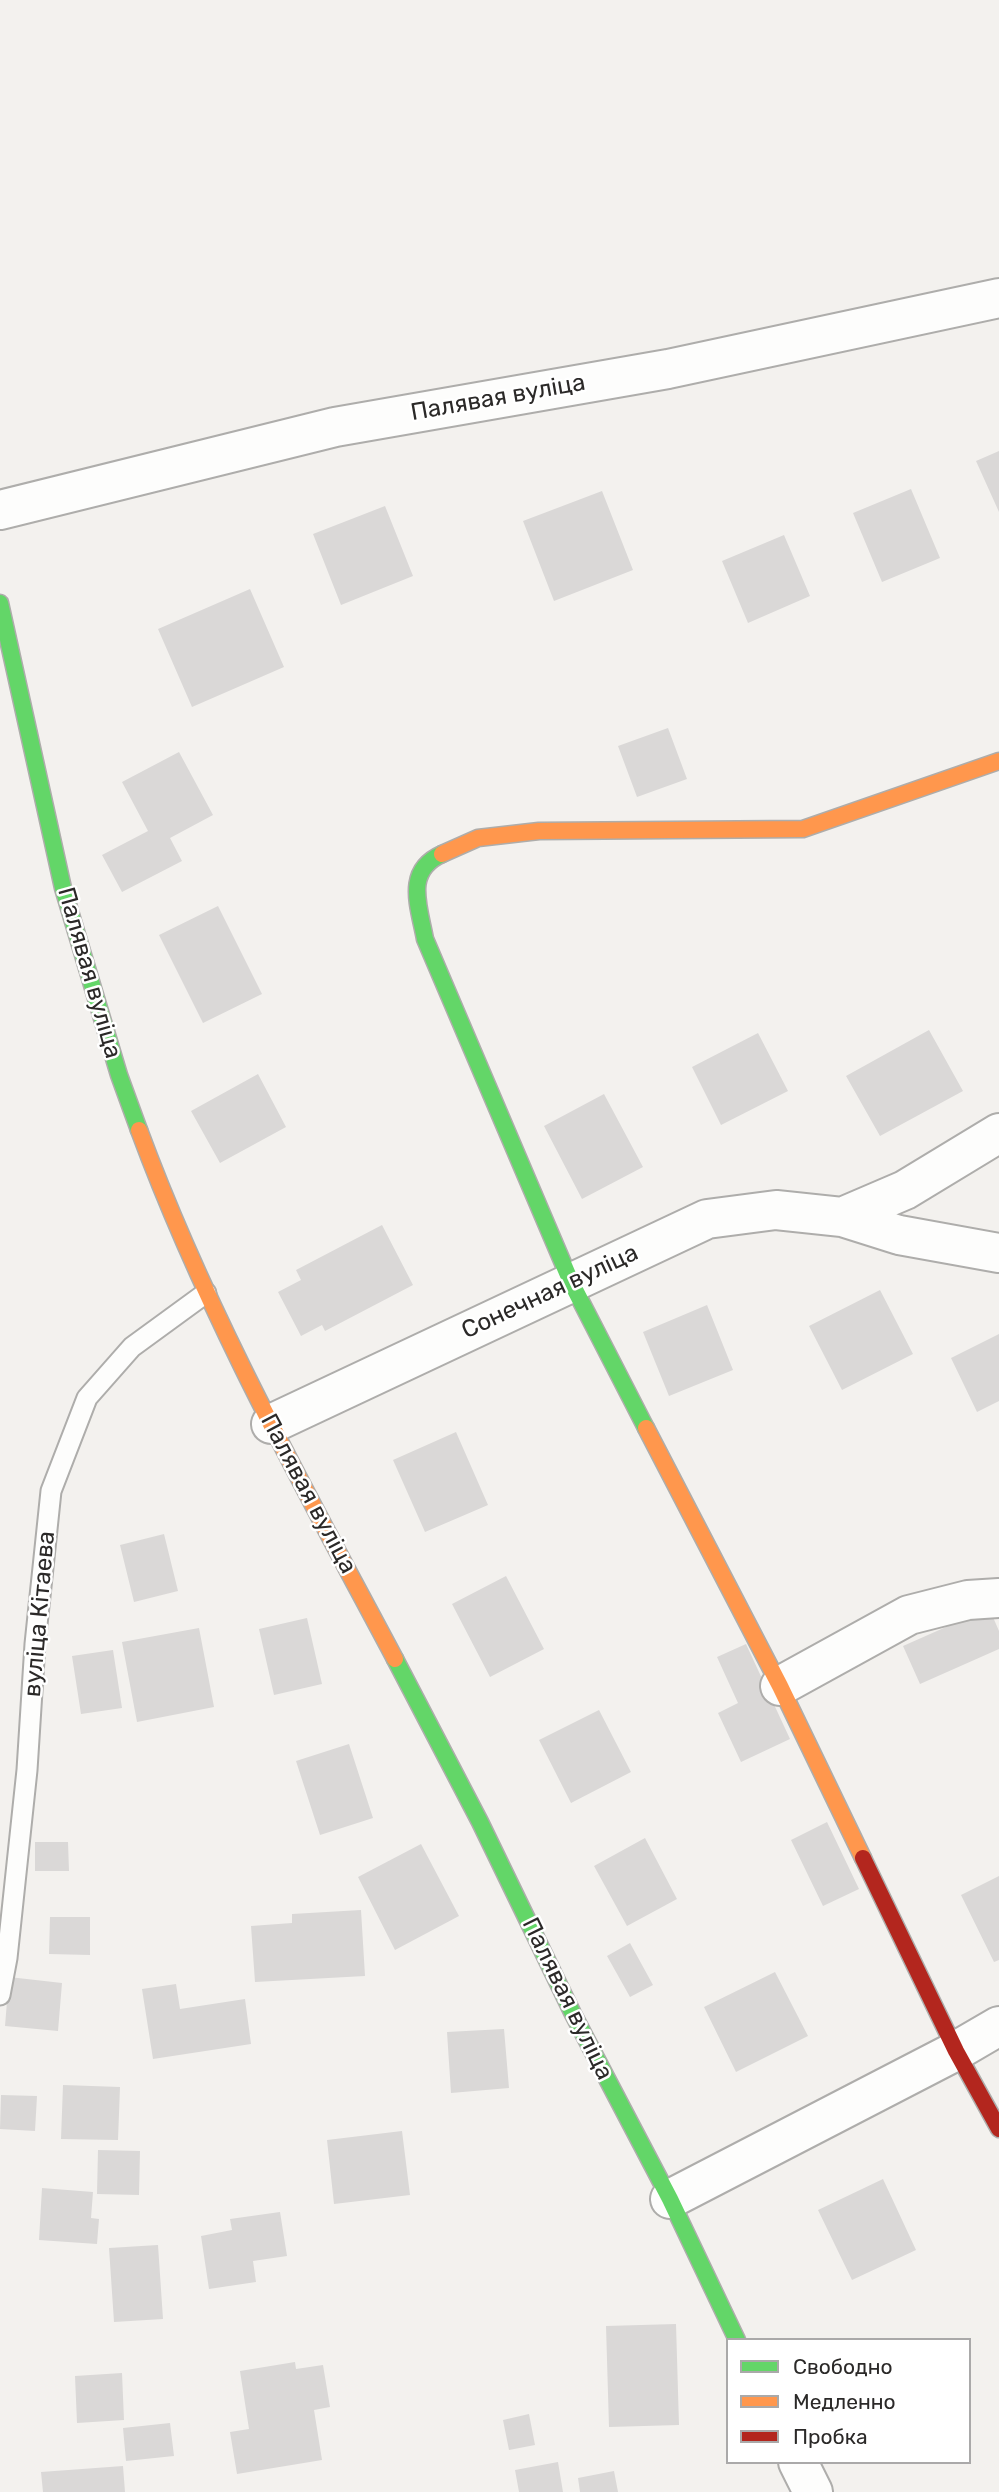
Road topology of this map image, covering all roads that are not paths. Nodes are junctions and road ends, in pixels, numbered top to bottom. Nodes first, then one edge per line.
1 (999, 298) edge
2 (0, 510) edge
3 (0, 603) edge
4 (999, 761) edge
5 (999, 1133) edge
6 (842, 1217) junction
7 (999, 1253) edge
8 (571, 1282) junction
9 (206, 1293) junction
10 (271, 1424) junction
11 (999, 1598) edge
12 (780, 1686) junction
13 (0, 1995) edge
14 (999, 2026) edge
15 (956, 2051) junction
16 (999, 2129) edge
17 (670, 2199) junction
18 (736, 2338) edge
19 (799, 2464) edge
20 (813, 2492) edge

1 - 2 street, Палявая вуліца
3 - 9 street, Палявая вуліца
4 - 8 street
5 - 6 street, Сонечная вуліца
6 - 7 street, Сонечная вуліца
6 - 8 street, Сонечная вуліца
8 - 10 street, Сонечная вуліца
8 - 12 street
9 - 10 street, Палявая вуліца
9 - 13 lane, вуліца Кітаева
10 - 17 street, Палявая вуліца
11 - 12 street
12 - 15 street
14 - 15 street
15 - 16 street
15 - 17 street
17 - 18 street, Палявая вуліца
19 - 20 street

